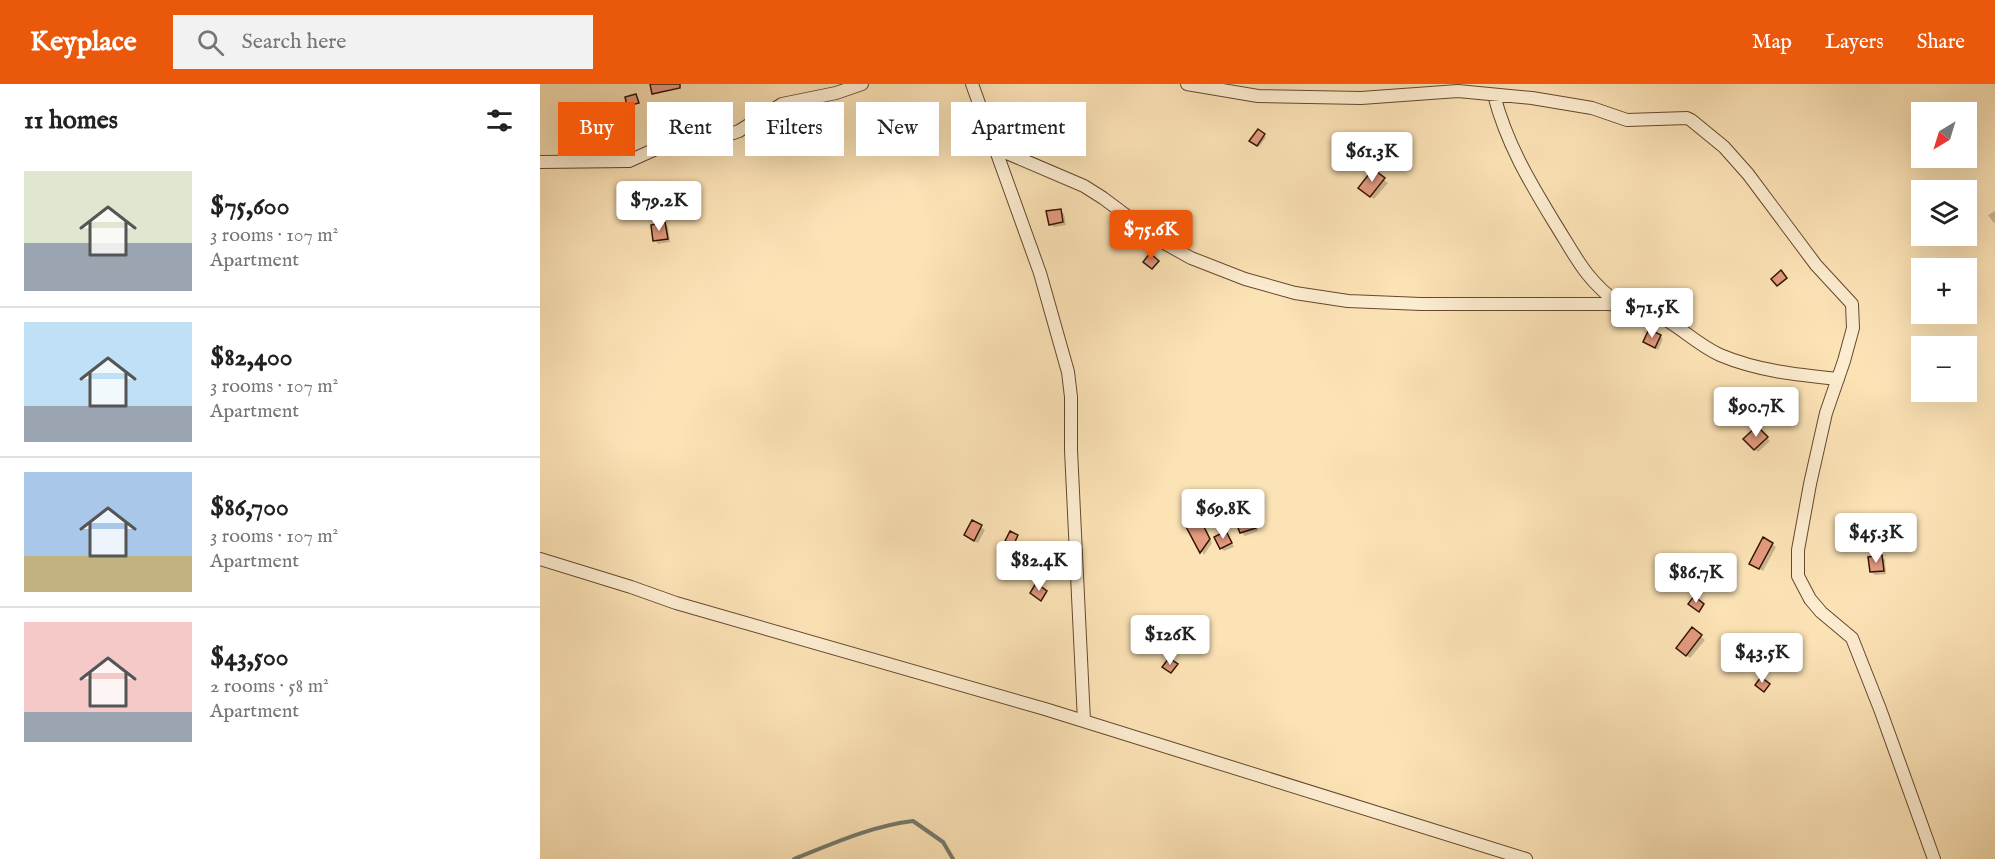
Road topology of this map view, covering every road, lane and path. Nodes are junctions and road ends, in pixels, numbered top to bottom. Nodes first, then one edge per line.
1 (862, 84) edge
2 (972, 84) edge
3 (1187, 84) edge
4 (1494, 94) junction
5 (978, 102) edge
6 (997, 156) edge
7 (1013, 156) edge
8 (540, 162) edge
9 (1620, 305) junction
10 (1838, 379) junction
11 (540, 559) edge
12 (1084, 721) junction
13 (1526, 859) edge
14 (1934, 859) edge

1 - 8 street
2 - 5 street
3 - 4 street
4 - 9 street
4 - 10 street
6 - 12 street
7 - 9 street
9 - 10 street
10 - 14 street
11 - 12 street
12 - 13 street

